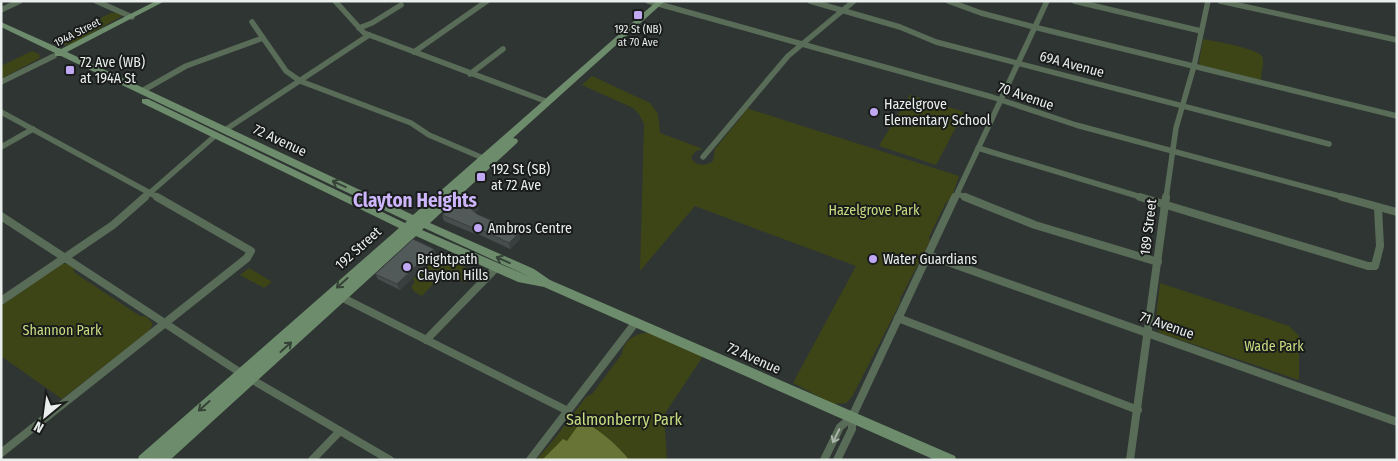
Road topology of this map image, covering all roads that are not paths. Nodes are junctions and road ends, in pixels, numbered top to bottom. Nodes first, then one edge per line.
1 (20, 1) edge
2 (162, 1) edge
3 (335, 1) edge
4 (487, 1) edge
5 (648, 1) edge
6 (810, 1) edge
7 (854, 1) edge
8 (948, 1) edge
9 (1047, 1) edge
10 (1074, 1) edge
11 (1208, 1) edge
12 (1220, 1) edge
13 (98, 2) edge
14 (663, 3) edge
15 (401, 4) dead end
16 (1, 10) edge
17 (844, 10) junction
18 (132, 17) junction
19 (252, 22) dead end
20 (1, 24) edge
21 (1034, 27) junction
22 (359, 28) junction
23 (1, 30) edge
24 (1201, 31) junction
25 (369, 35) junction
26 (263, 38) junction
27 (1397, 40) edge
28 (802, 44) junction
29 (503, 49) dead end
30 (414, 52) junction
31 (58, 54) junction
32 (1018, 63) junction
33 (1194, 66) junction
34 (470, 74) junction
35 (300, 81) junction
36 (1, 82) edge
37 (142, 91) junction
38 (1000, 100) junction
39 (548, 102) junction
40 (1183, 106) junction
41 (1, 112) edge
42 (1397, 116) edge
43 (33, 129) junction
44 (221, 133) junction
45 (1329, 144) dead end
46 (1, 147) edge
47 (978, 148) junction
48 (1173, 152) junction
49 (703, 157) dead end
50 (483, 158) junction
51 (150, 193) junction
52 (957, 194) junction
53 (1165, 204) junction
54 (1378, 208) junction
55 (1397, 212) edge
56 (1, 216) edge
57 (414, 226) junction
58 (928, 255) junction
59 (66, 257) junction
60 (1158, 262) junction
61 (496, 268) junction
62 (546, 283) junction
63 (341, 297) junction
64 (1, 300) edge
65 (898, 318) junction
66 (636, 322) junction
67 (164, 323) junction
68 (1149, 333) junction
69 (426, 340) junction
70 (245, 376) junction
71 (568, 410) junction
72 (1138, 410) junction
73 (852, 417) junction
74 (1397, 422) edge
75 (340, 431) junction
76 (1, 453) edge
77 (144, 460) edge
78 (161, 460) edge
79 (312, 460) edge
80 (390, 460) edge
81 (530, 460) edge
82 (824, 460) edge
83 (837, 460) edge
84 (950, 460) edge
85 (1130, 460) edge

1 - 16 street
2 - 18 main road, 194A Street
3 - 22 street
4 - 30 street
5 - 14 street, 70 Avenue
6 - 17 street, 69A Avenue
7 - 17 street
8 - 21 street
9 - 21 street
10 - 24 street
11 - 24 street, 189 Street
12 - 27 street
13 - 18 street
14 - 28 street, 70 Avenue
14 - 39 main road, 192 Street
14 - 57 main road, 192 Street
15 - 22 street
17 - 28 street
17 - 32 street, 69A Avenue
18 - 31 main road, 194A Street
19 - 26 street
20 - 31 main road, 72 Avenue
21 - 32 street
21 - 33 street
22 - 25 street
23 - 31 main road, 72 Avenue
24 - 33 street, 189 Street
25 - 30 street
25 - 35 street
26 - 35 street
26 - 37 street
28 - 38 street, 70 Avenue
28 - 49 street
29 - 34 street
30 - 34 street
31 - 36 street, 194A Street
31 - 37 main road, 72 Avenue
31 - 44 main road, 72 Avenue
32 - 38 street
32 - 40 street, 69A Avenue
33 - 40 street, 189 Street
33 - 42 street
34 - 39 street
35 - 44 street
35 - 50 street
37 - 44 main road, 72 Avenue
38 - 47 street
38 - 48 street, 70 Avenue
39 - 50 main road, 192 Street
40 - 45 street, 69A Avenue
40 - 48 street, 189 Street
41 - 43 street
43 - 46 street
43 - 51 street
44 - 51 street
44 - 57 main road, 72 Avenue
57 -> 44 main road, 72 Avenue
47 - 52 street
47 - 53 street
48 - 53 street, 189 Street
48 - 54 street, 70 Avenue
50 - 57 main road, 192 Street
51 - 59 street
51 - 67 street
52 - 58 street
52 - 60 street
53 - 54 street
53 - 60 street, 189 Street
54 - 55 street, 70 Avenue
56 - 59 street
57 - 61 main road, 72 Avenue
62 -> 57 main road, 72 Avenue
57 - 63 main road, 192 Street
57 -> 70 main road, 192 Street
58 - 65 street
58 - 68 street, 71 Avenue
59 - 64 street
59 - 67 street
60 - 68 street, 189 Street
61 - 62 main road, 72 Avenue
61 - 69 street
62 - 66 main road, 72 Avenue
63 - 69 street
70 -> 63 main road, 192 Street
65 - 72 street
65 - 73 street
66 - 71 street
66 - 73 main road, 72 Avenue
67 - 70 street
67 - 76 street
68 - 72 street, 189 Street
68 - 74 street, 71 Avenue
69 - 71 street
70 - 75 street
70 -> 77 main road, 192 Street
70 - 78 main road, 192 Street
71 - 81 street
72 - 85 street, 189 Street
73 -> 82 street
73 - 83 street
73 - 84 main road, 72 Avenue
75 - 79 street
75 - 80 street

